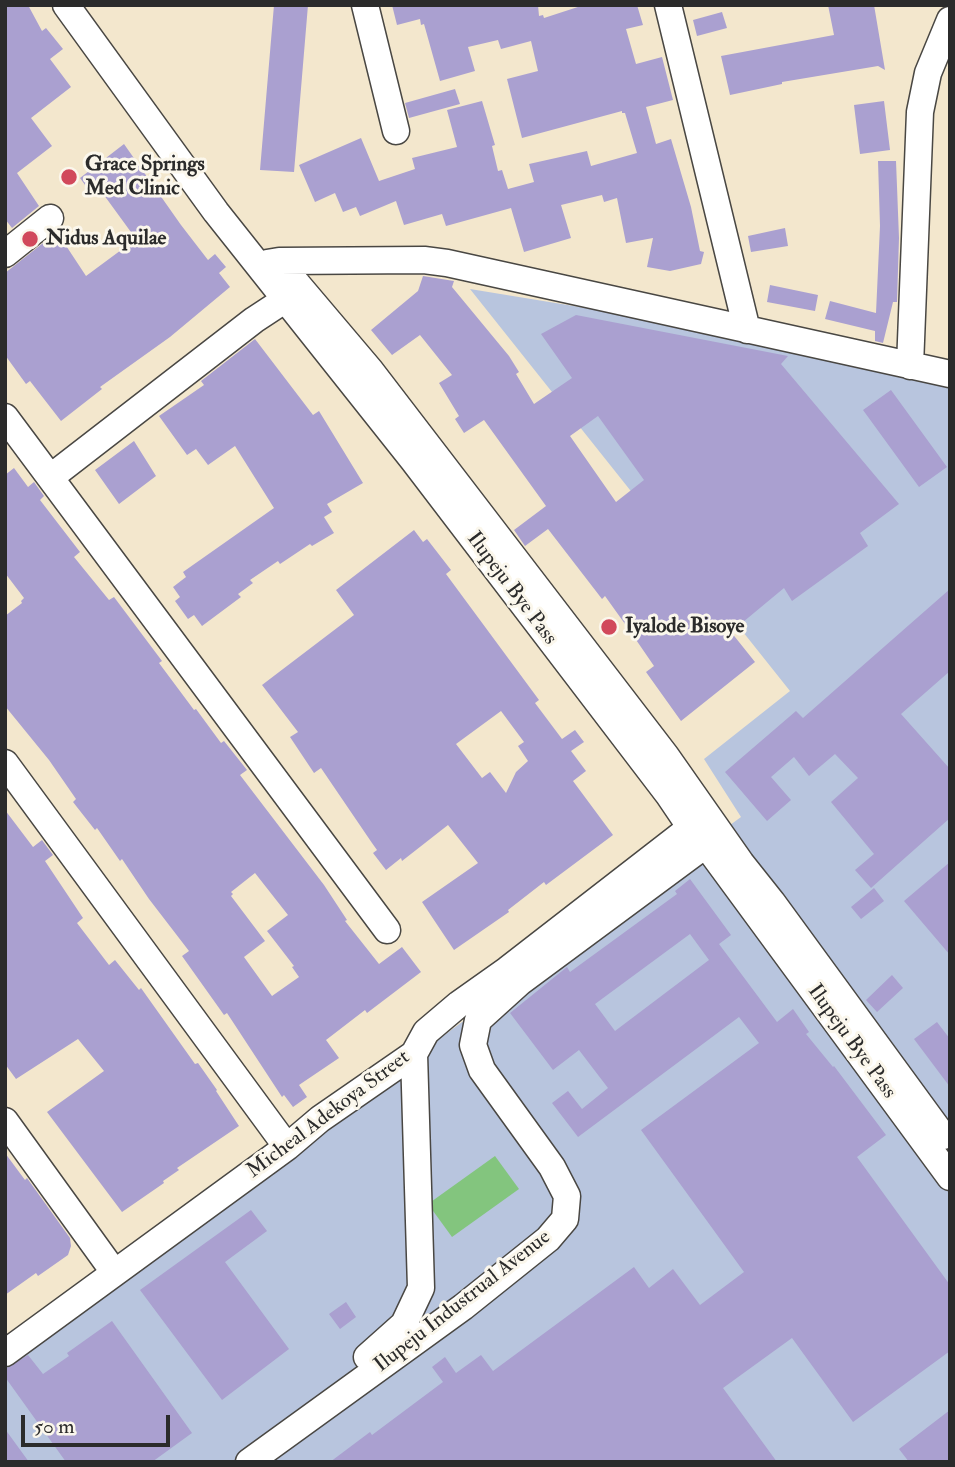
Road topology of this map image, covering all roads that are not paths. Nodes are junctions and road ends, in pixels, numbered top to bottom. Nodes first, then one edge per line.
1 (66, 5) edge
2 (88, 5) edge
3 (365, 5) edge
4 (668, 5) edge
5 (950, 20) edge
6 (396, 131) dead end
7 (50, 218) dead end
8 (5, 254) edge
9 (269, 263) junction
10 (286, 299) junction
11 (747, 330) junction
12 (910, 366) junction
13 (950, 374) edge
14 (5, 417) edge
15 (51, 477) junction
16 (5, 763) edge
17 (707, 830) junction
18 (387, 930) dead end
19 (414, 1054) junction
20 (5, 1121) edge
21 (950, 1146) edge
22 (287, 1147) junction
23 (950, 1177) edge
24 (114, 1272) junction
25 (5, 1353) edge
26 (230, 1462) edge
27 (249, 1462) edge

1 - 9 street, Ilupeju Bye Pass
2 - 9 street, Ilupeju Bye Pass
3 - 6 street
4 - 11 street
5 - 12 street
7 - 8 street
9 - 10 street, Ilupeju Bye Pass
9 - 11 street
9 - 17 street, Ilupeju Bye Pass
10 - 15 street
10 - 17 street, Ilupeju Bye Pass
11 - 12 street
12 - 13 street
14 - 15 street
15 - 18 street
16 - 22 street
17 - 19 street, Micheal Adekoya Street
17 - 21 street, Ilupeju Bye Pass
17 - 23 street, Ilupeju Bye Pass
17 - 27 street, Ilupeju Industrual Avenue
19 - 22 street, Micheal Adekoya Street
19 - 26 street, Ilupeju Industrual Avenue
20 - 24 street
22 - 24 street, Micheal Adekoya Street
24 - 25 street, Micheal Adekoya Street

